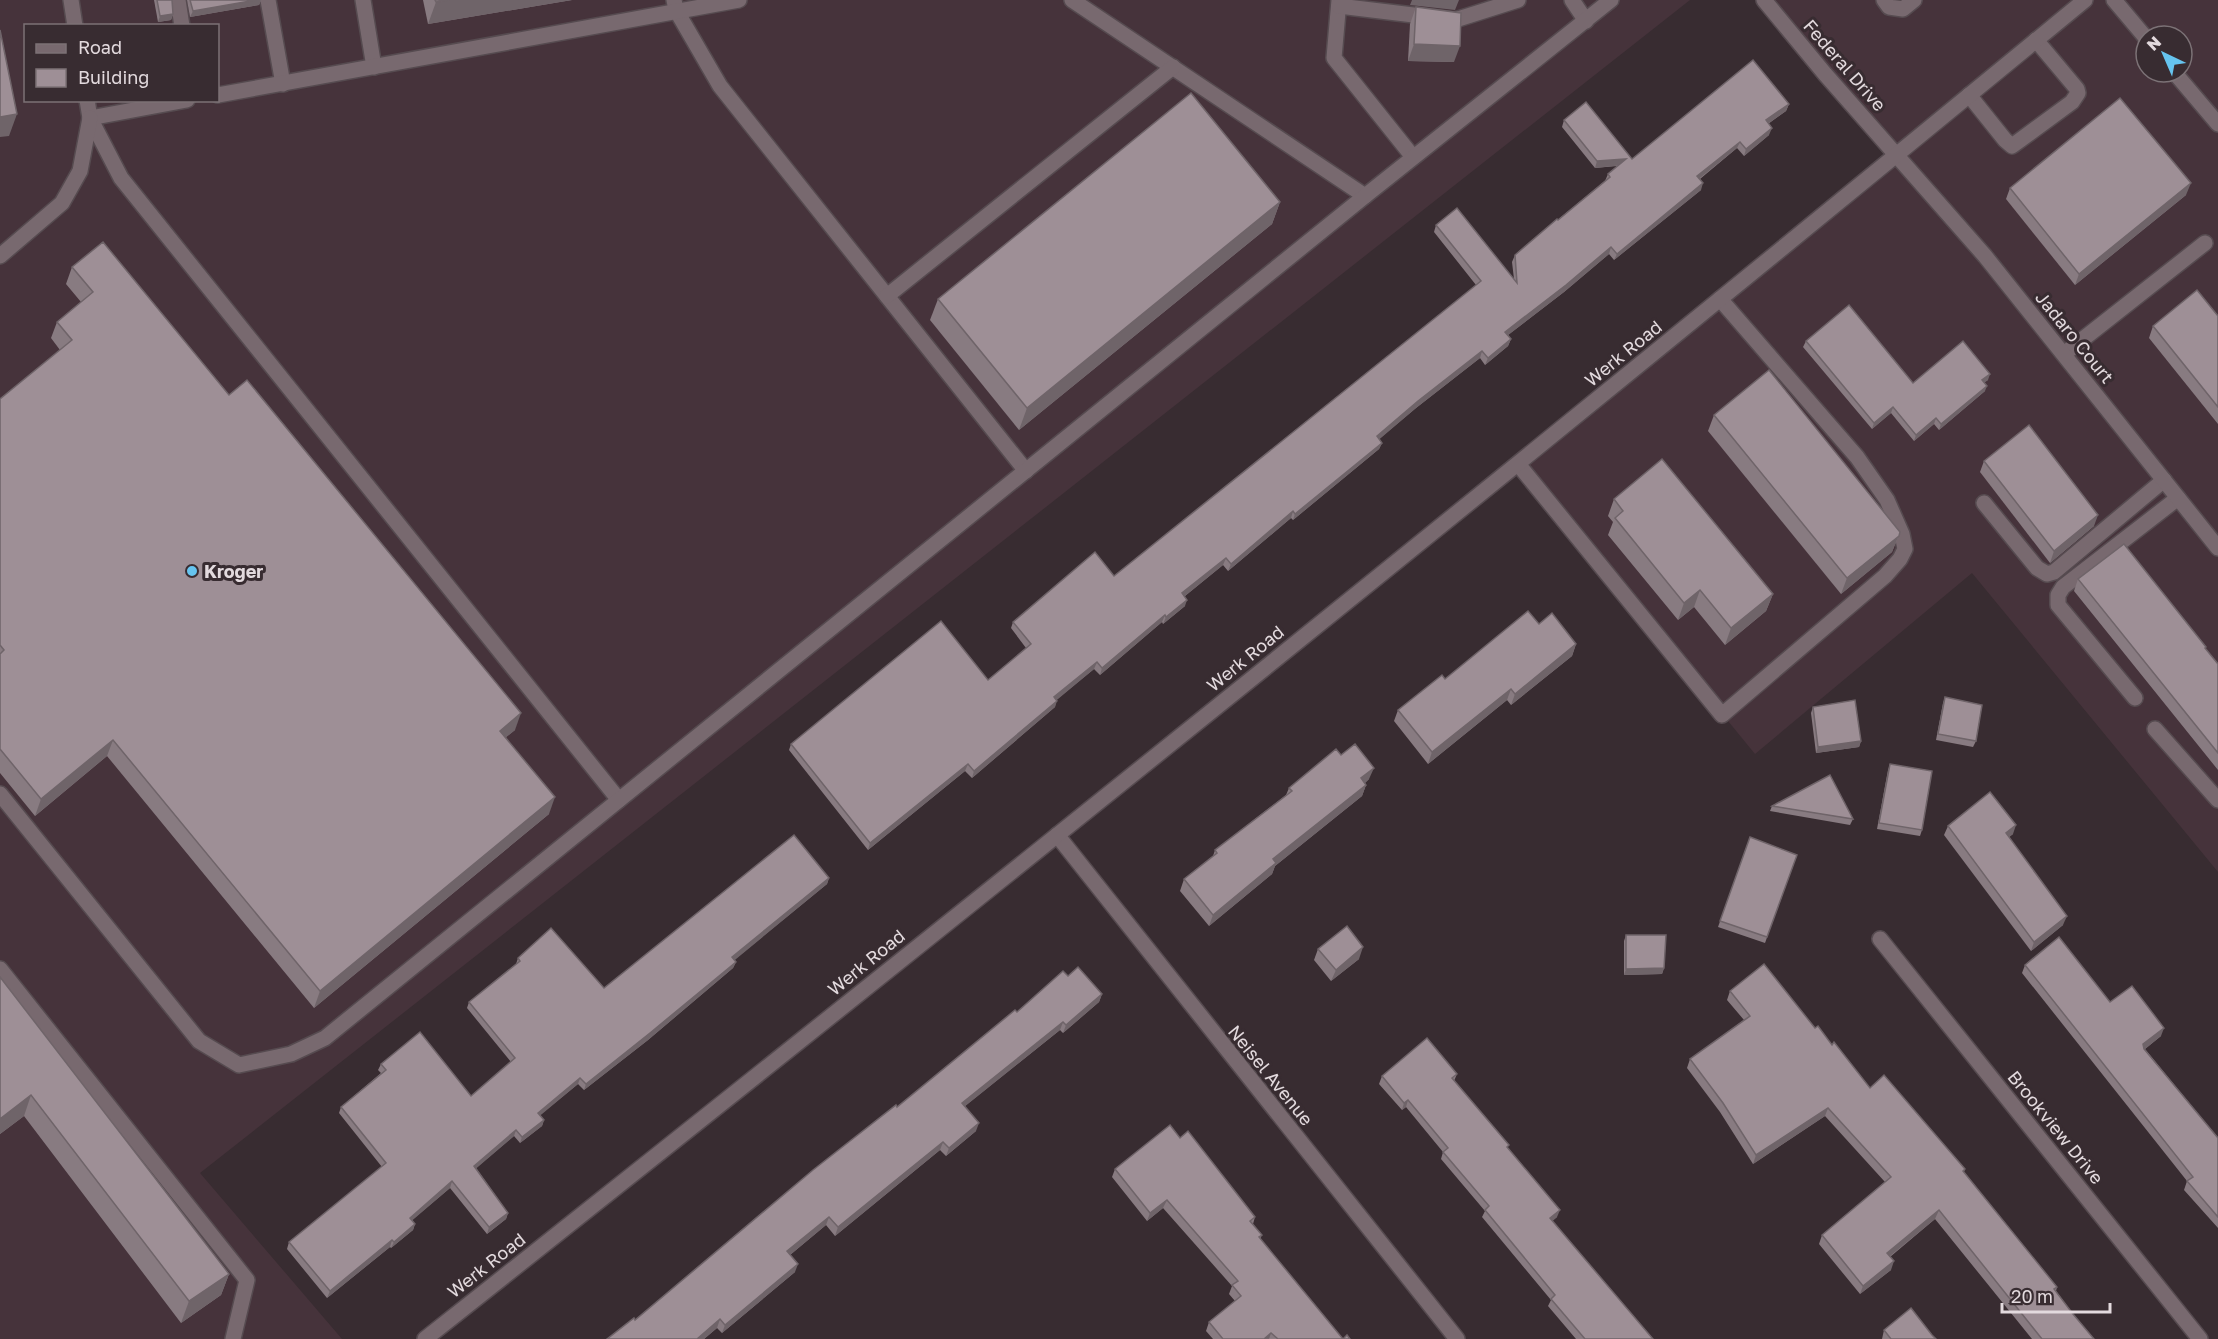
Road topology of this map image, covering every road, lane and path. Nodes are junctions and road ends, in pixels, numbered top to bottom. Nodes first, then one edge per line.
1 (71, 0) edge
2 (178, 0) edge
3 (268, 0) edge
4 (363, 0) edge
5 (739, 0) edge
6 (1072, 0) edge
7 (1518, 0) edge
8 (1572, 0) edge
9 (1611, 0) edge
10 (1764, 0) edge
11 (1884, 0) edge
12 (1914, 0) edge
13 (2085, 0) edge
14 (2114, 0) edge
15 (1339, 3) edge
16 (675, 5) edge
17 (1586, 21) junction
18 (75, 24) edge
19 (182, 24) edge
20 (2134, 24) edge
21 (2036, 40) junction
22 (374, 67) junction
23 (1173, 67) junction
24 (283, 84) junction
25 (2184, 84) edge
26 (219, 95) edge
27 (1969, 95) junction
28 (87, 102) edge
29 (176, 102) edge
30 (90, 118) junction
31 (2218, 124) edge
32 (1897, 155) junction
33 (1413, 157) junction
34 (1365, 195) junction
35 (2205, 243) dead end
36 (0, 256) edge
37 (887, 296) junction
38 (1720, 299) junction
39 (2064, 354) junction
40 (1518, 464) junction
41 (1026, 471) junction
42 (2164, 480) junction
43 (2178, 498) junction
44 (1984, 503) dead end
45 (2218, 548) edge
46 (2135, 698) dead end
47 (2155, 729) dead end
48 (0, 794) edge
49 (619, 800) junction
50 (2218, 800) edge
51 (1057, 835) junction
52 (1880, 939) dead end
53 (0, 969) edge
54 (233, 1339) edge
55 (425, 1339) edge
56 (1457, 1339) edge
57 (2200, 1339) edge

1 - 18 street
2 - 19 street
3 - 24 street
4 - 22 street
5 - 16 street
6 - 23 street
7 - 15 street
8 - 17 street
9 - 17 street
10 - 32 street, Federal Drive
11 - 12 street
13 - 21 street, Werk Road
14 - 20 street
15 - 33 street
16 - 22 street
16 - 37 street
17 - 33 street
21 - 27 street, Werk Road
21 - 27 street
22 - 24 street
23 - 34 street
23 - 37 street
24 - 26 street
25 - 31 street
27 - 32 street, Werk Road
28 - 30 street
29 - 30 street
30 - 36 street
30 - 49 street
32 - 38 street, Werk Road
32 - 39 street, Jadaro Court
33 - 34 street
34 - 41 street
35 - 39 street
37 - 41 street
38 - 40 street, Werk Road
38 - 40 street
39 - 42 street, Jadaro Court
40 - 51 street, Werk Road
41 - 49 street
42 - 43 street, Jadaro Court
42 - 44 street
43 - 45 street, Jadaro Court
43 - 46 street
47 - 50 street
48 - 49 street
51 - 55 street, Werk Road
51 - 56 street, Neisel Avenue
52 - 57 street, Brookview Drive
53 - 54 street

